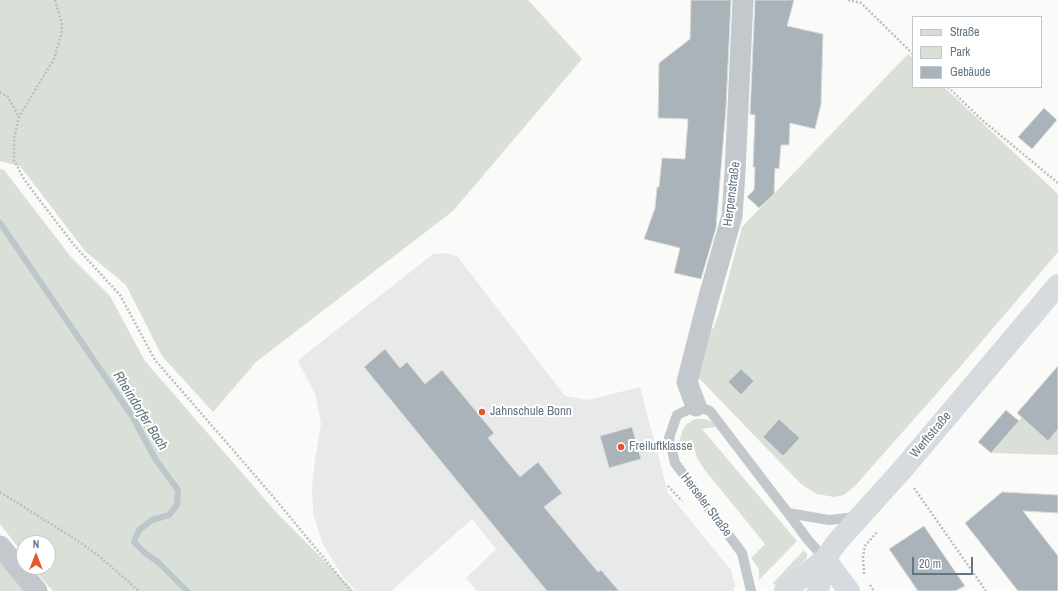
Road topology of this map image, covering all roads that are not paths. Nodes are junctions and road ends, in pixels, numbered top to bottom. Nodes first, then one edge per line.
1 (743, 0) edge
2 (1058, 285) edge
3 (696, 406) junction
4 (788, 513) junction
5 (859, 516) junction
6 (0, 546) edge
7 (825, 559) junction
8 (37, 591) edge
9 (751, 591) edge
10 (785, 591) edge
11 (818, 591) edge
12 (850, 591) edge

1 - 3 street, Herpenstraße
2 - 5 street, Werftstraße
3 - 4 lane
3 - 9 lane, Herseler Straße
4 - 5 lane
4 - 7 lane
5 - 7 street, Werftstraße
6 - 8 street
7 - 10 street
7 - 11 street, Werftstraße
7 - 12 street

